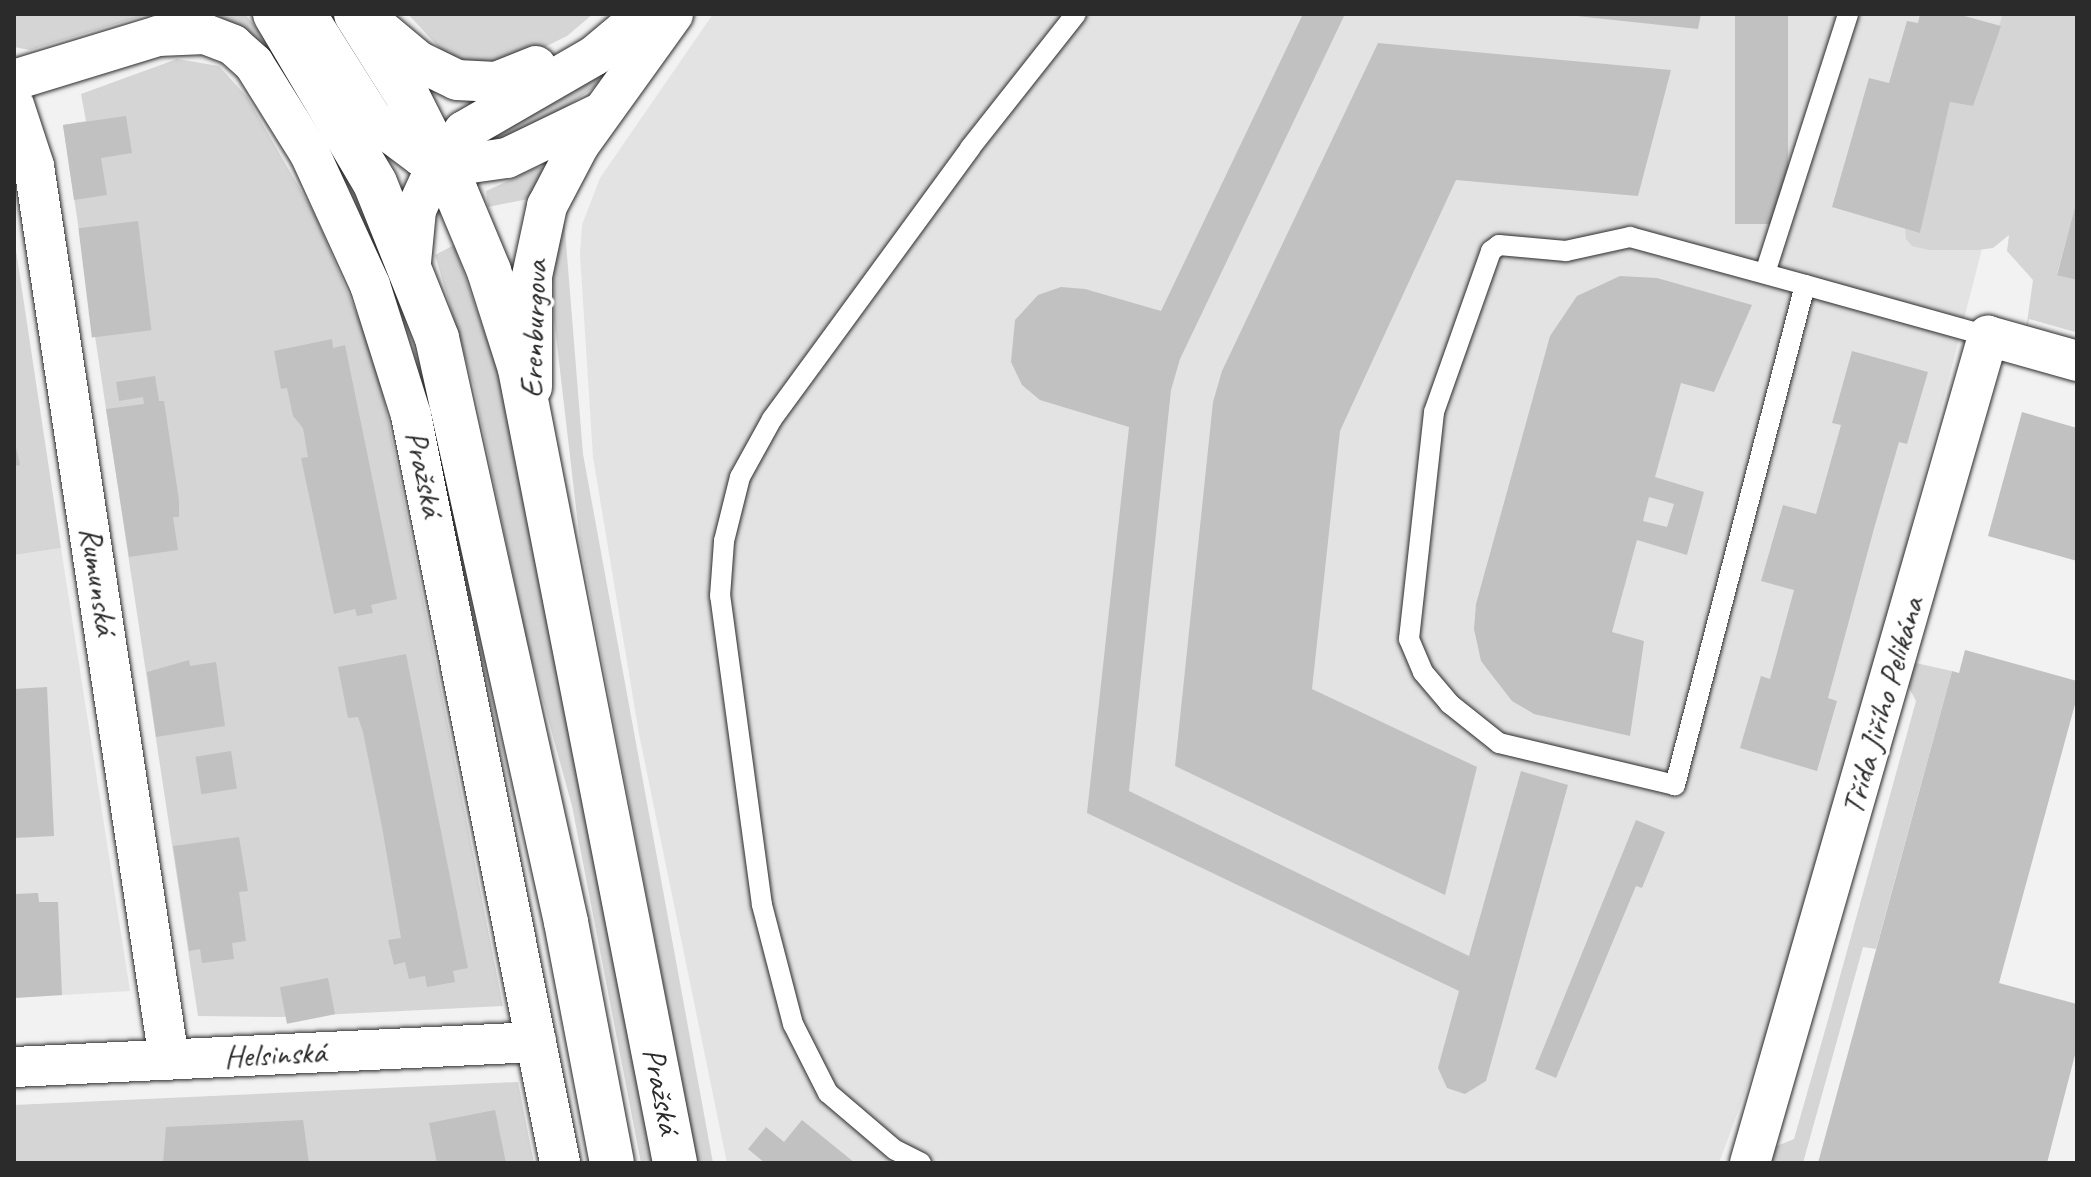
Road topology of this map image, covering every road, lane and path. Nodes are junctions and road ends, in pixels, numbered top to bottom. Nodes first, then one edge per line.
1 (275, 14) edge
2 (306, 14) edge
3 (359, 14) edge
4 (631, 14) edge
5 (644, 14) edge
6 (673, 14) edge
7 (1076, 14) edge
8 (1848, 14) edge
9 (14, 80) edge
10 (14, 105) edge
11 (601, 112) junction
12 (441, 163) junction
13 (411, 262) junction
14 (1765, 273) junction
15 (1805, 285) junction
16 (1988, 336) junction
17 (2077, 361) edge
18 (532, 419) junction
19 (536, 1042) junction
20 (169, 1060) junction
21 (14, 1067) edge
22 (560, 1163) edge
23 (612, 1163) edge
24 (675, 1163) edge
25 (921, 1163) edge
26 (1750, 1163) edge

1 - 13 main road, Pražská
2 - 12 street, Erenburgova
3 - 4 street
3 - 12 main road, Pražská
5 - 12 street
6 - 11 street, Erenburgova
7 - 25 lane
8 - 14 lane
9 - 19 street, Pražská
10 - 20 street, Rumunská
11 - 12 street, Erenburgova
11 - 18 street, Erenburgova
12 - 13 street
12 - 18 main road, Pražská
13 - 23 main road, Pražská
14 - 15 lane
14 - 15 lane
15 - 16 lane
16 - 17 street
16 - 26 street, Třída Jiřího Pelikána
18 - 24 main road, Pražská
19 - 20 street, Helsinská
19 - 22 street, Pražská
20 - 21 street, Helsinská

